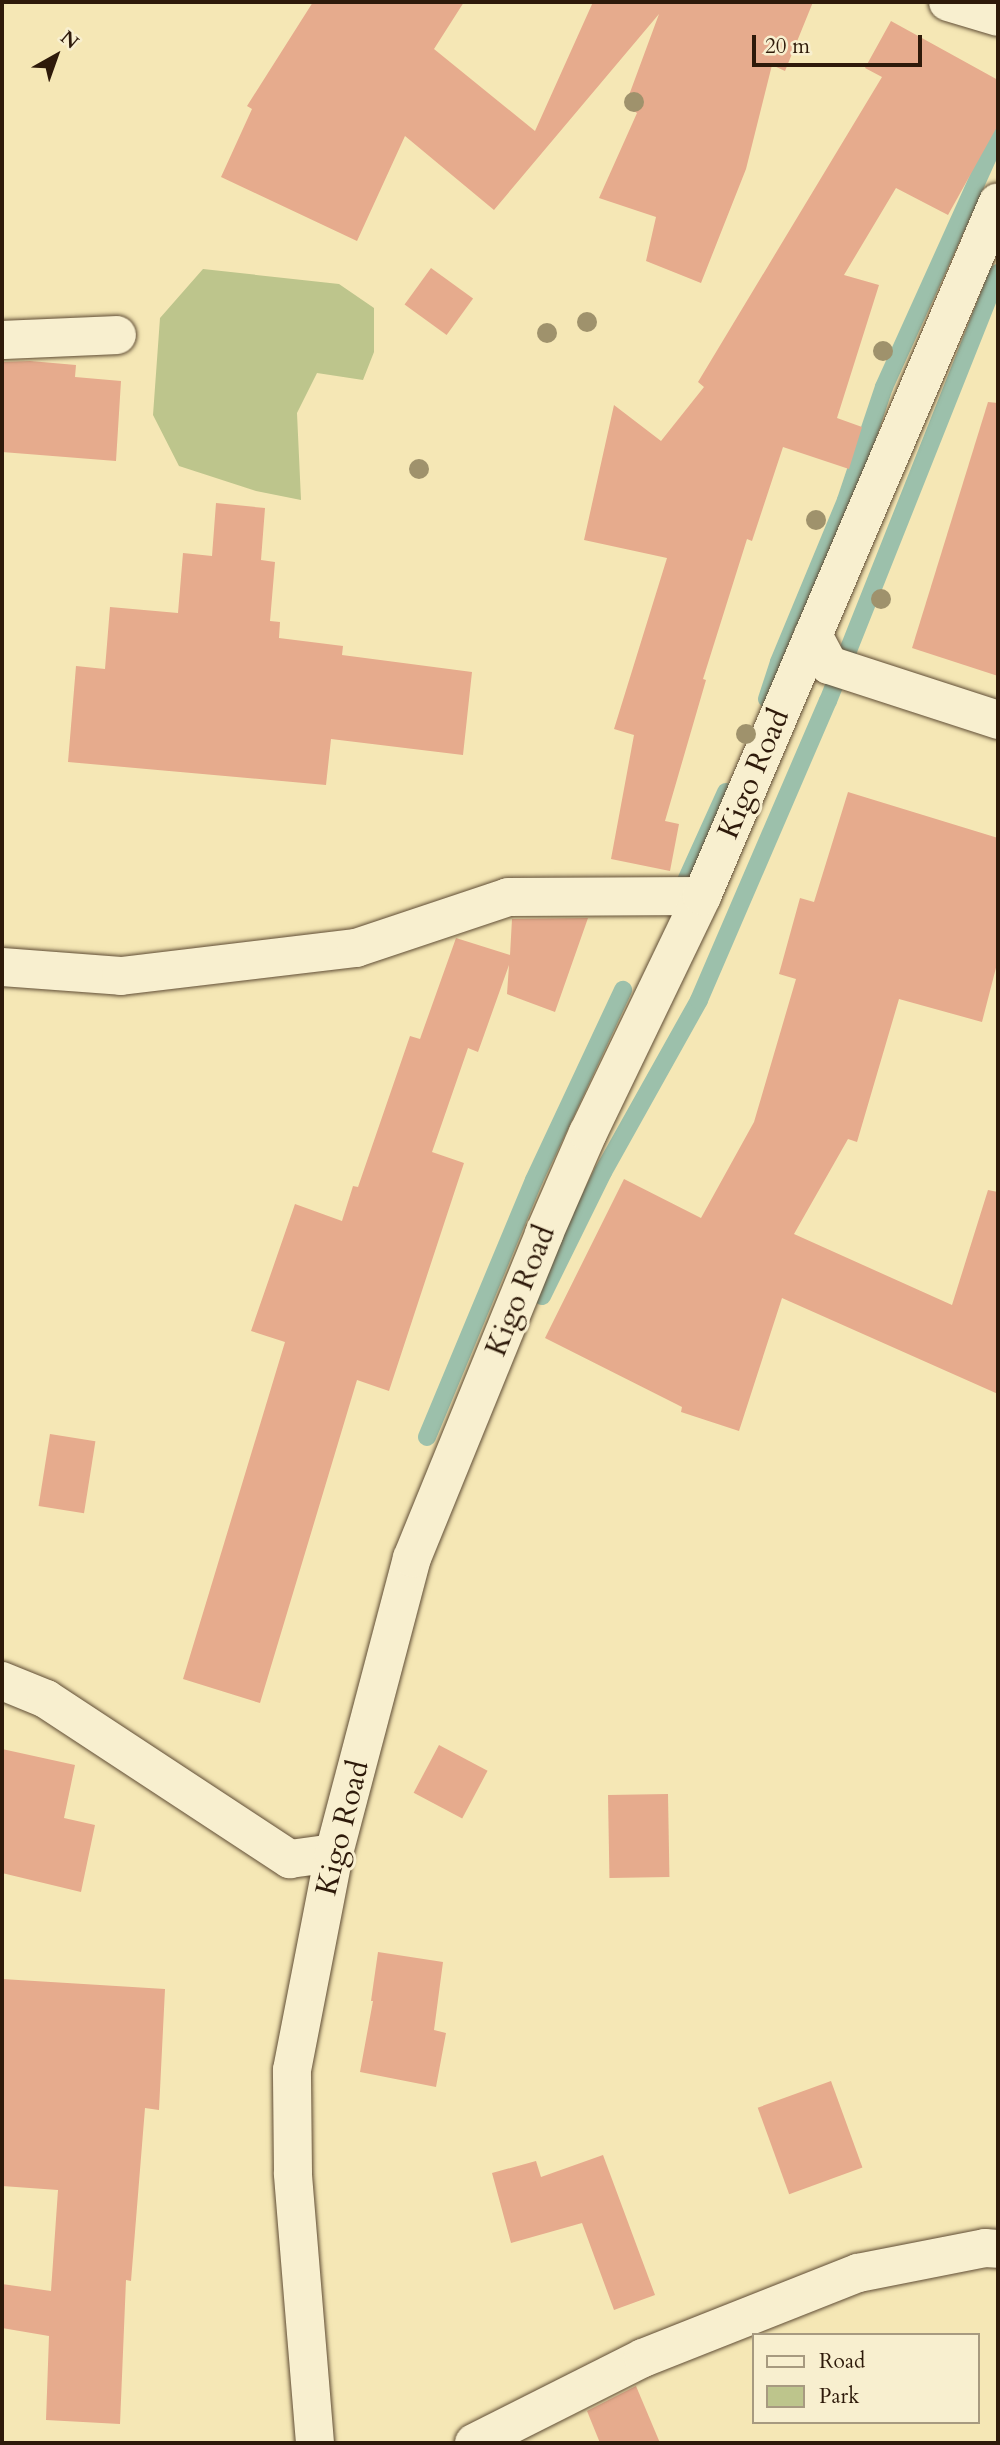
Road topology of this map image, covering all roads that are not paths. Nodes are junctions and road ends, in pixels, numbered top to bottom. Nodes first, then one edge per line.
1 (948, 2) edge
2 (998, 17) edge
3 (998, 202) edge
4 (117, 335) dead end
5 (2, 340) edge
6 (813, 635) junction
7 (998, 720) edge
8 (702, 896) junction
9 (2, 967) edge
10 (2, 1681) edge
11 (334, 1853) junction
12 (998, 2249) edge
13 (315, 2443) edge
14 (474, 2443) edge

1 - 2 street
3 - 6 street, Kigo Road
4 - 5 street
6 - 7 street
6 - 8 street, Kigo Road
8 - 9 street
8 - 11 street, Kigo Road
10 - 11 street
11 - 13 street, Kigo Road
12 - 14 street

